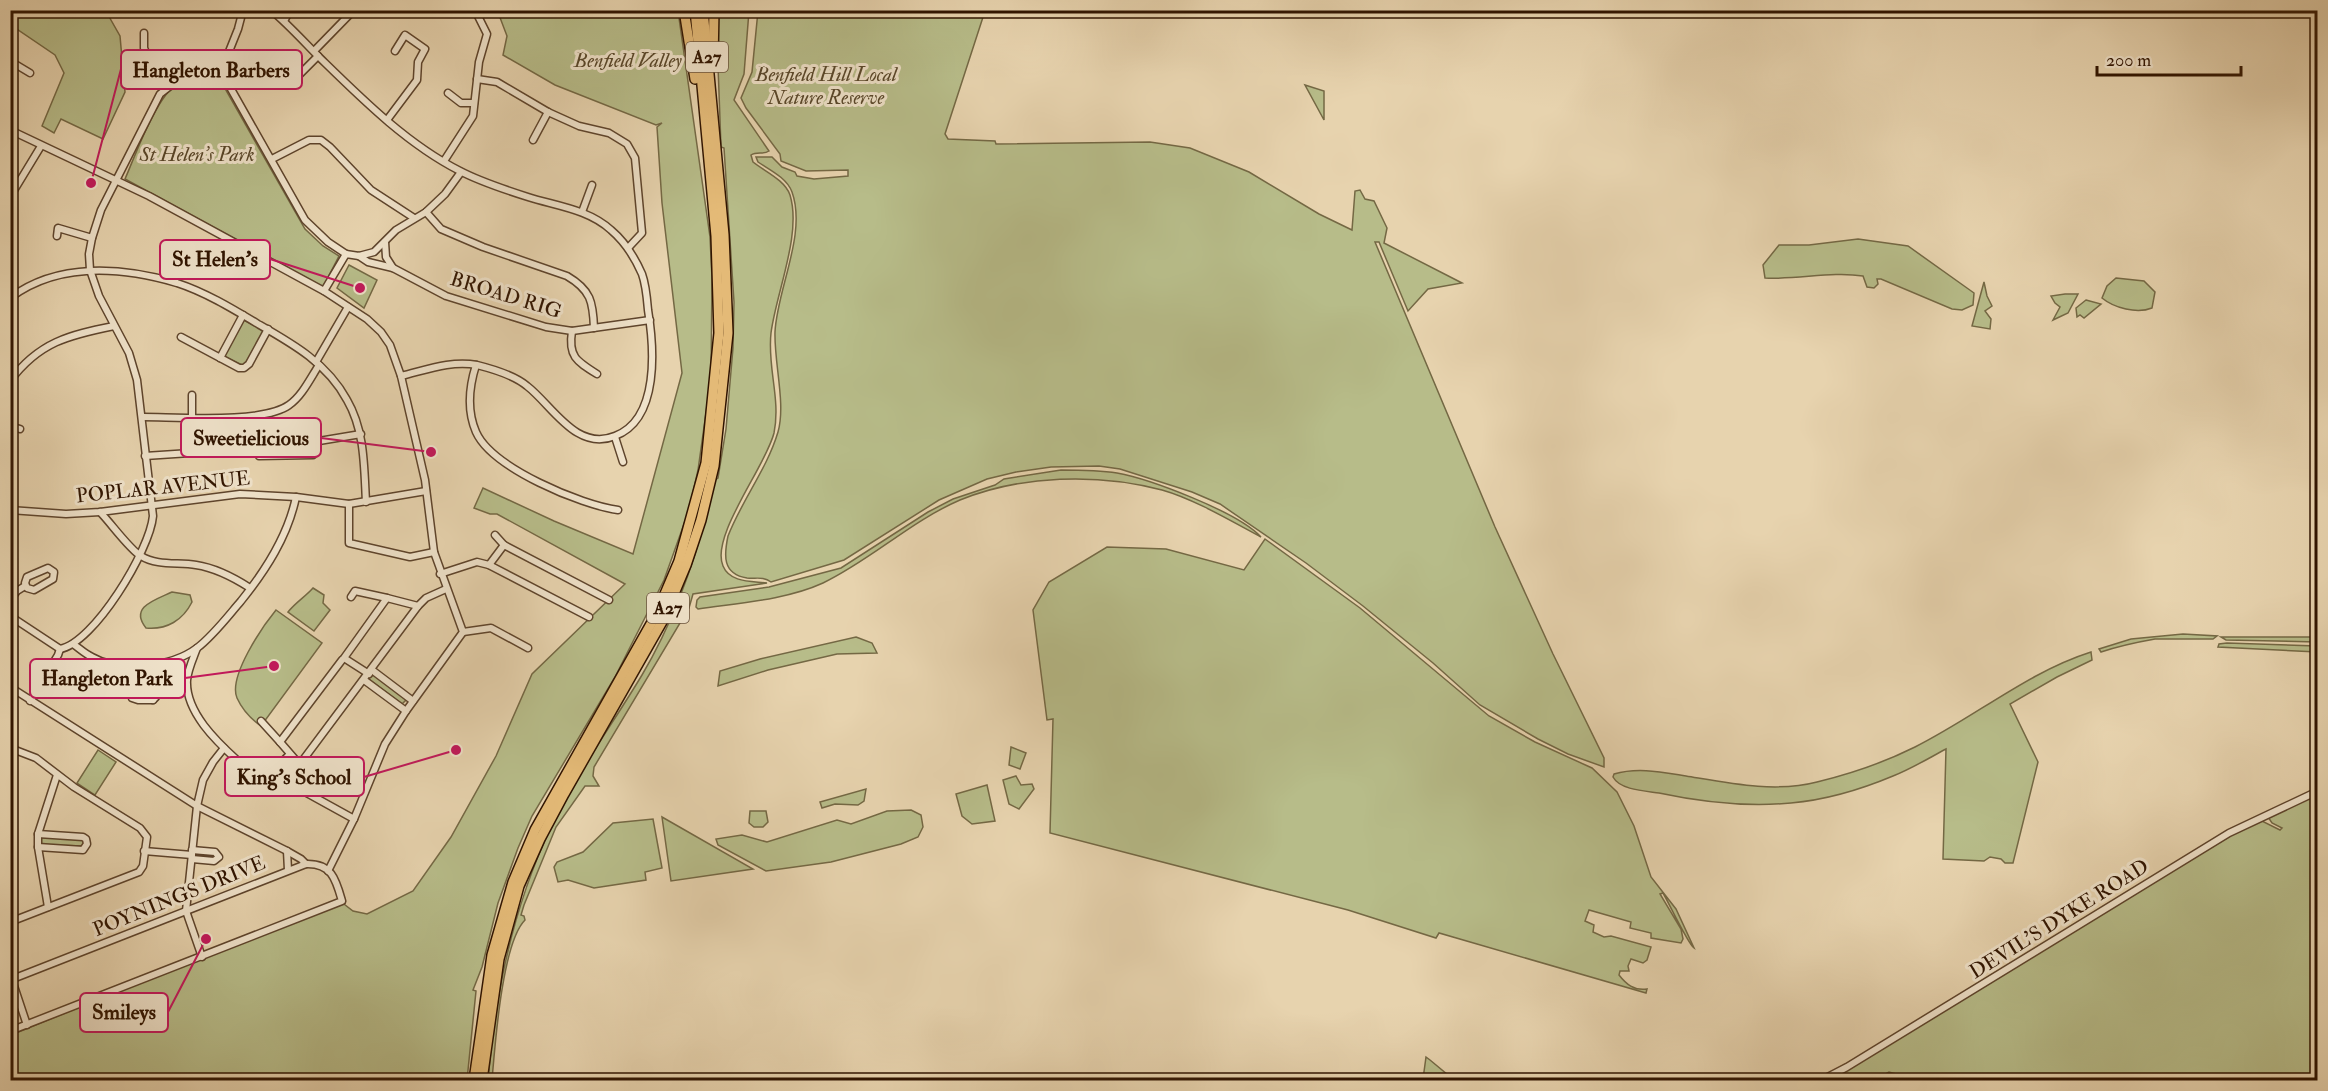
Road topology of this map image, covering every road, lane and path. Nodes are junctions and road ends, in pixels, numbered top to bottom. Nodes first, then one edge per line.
1 (243, 10) edge
2 (271, 10) edge
3 (290, 10) edge
4 (354, 10) edge
5 (475, 10) edge
6 (684, 10) edge
7 (695, 10) edge
8 (703, 10) edge
9 (714, 10) edge
10 (284, 21) junction
11 (144, 33) dead end
12 (394, 51) dead end
13 (316, 54) junction
14 (10, 61) edge
15 (218, 66) junction
16 (30, 73) dead end
17 (299, 75) dead end
18 (477, 79) junction
19 (172, 82) junction
20 (448, 93) dead end
21 (474, 103) junction
22 (712, 103) junction
23 (548, 112) junction
24 (387, 120) junction
25 (10, 130) edge
26 (705, 135) junction
27 (534, 141) dead end
28 (41, 146) junction
29 (272, 159) junction
30 (444, 161) junction
31 (461, 172) junction
32 (116, 180) junction
33 (592, 185) dead end
34 (10, 197) edge
35 (426, 212) junction
36 (582, 212) junction
37 (414, 218) junction
38 (57, 236) dead end
39 (92, 238) junction
40 (385, 242) junction
41 (628, 248) junction
42 (346, 254) junction
43 (359, 256) junction
44 (393, 268) junction
45 (90, 270) junction
46 (324, 291) junction
47 (10, 298) edge
48 (348, 307) junction
49 (243, 315) junction
50 (650, 320) junction
51 (114, 326) junction
52 (594, 328) junction
53 (268, 329) junction
54 (572, 331) junction
55 (182, 337) dead end
56 (220, 358) junction
57 (318, 364) junction
58 (476, 365) junction
59 (597, 374) dead end
60 (401, 376) junction
61 (10, 381) edge
62 (192, 395) dead end
63 (143, 417) junction
64 (192, 417) junction
65 (10, 426) edge
66 (20, 429) dead end
67 (361, 434) junction
68 (615, 437) junction
69 (190, 453) dead end
70 (145, 456) junction
71 (259, 456) dead end
72 (622, 462) dead end
73 (426, 491) junction
74 (296, 497) junction
75 (366, 502) junction
76 (152, 504) junction
77 (349, 504) junction
78 (10, 510) edge
79 (618, 510) dead end
80 (100, 512) junction
81 (495, 535) dead end
82 (504, 545) junction
83 (434, 552) junction
84 (140, 556) junction
85 (489, 565) junction
86 (440, 574) junction
87 (26, 586) junction
88 (250, 588) junction
89 (446, 589) junction
90 (351, 597) dead end
91 (387, 598) junction
92 (10, 600) edge
93 (609, 600) dead end
94 (418, 606) junction
95 (10, 616) edge
96 (588, 617) dead end
97 (463, 632) junction
98 (73, 644) junction
99 (197, 648) junction
100 (528, 648) dead end
101 (60, 649) junction
102 (178, 658) junction
103 (342, 660) dead end
104 (143, 666) junction
105 (189, 668) junction
106 (370, 672) junction
107 (364, 680) junction
108 (10, 687) edge
109 (144, 691) junction
110 (30, 701) junction
111 (413, 701) junction
112 (406, 711) junction
113 (261, 721) dead end
114 (280, 742) junction
115 (10, 748) edge
116 (224, 748) junction
117 (289, 755) junction
118 (238, 761) dead end
119 (300, 765) junction
120 (57, 775) junction
121 (260, 784) dead end
122 (2318, 791) edge
123 (196, 806) junction
124 (354, 819) junction
125 (38, 834) junction
126 (38, 847) junction
127 (144, 851) junction
128 (287, 851) junction
129 (192, 855) junction
130 (306, 864) junction
131 (288, 870) junction
132 (328, 871) junction
133 (48, 907) junction
134 (186, 911) junction
135 (10, 922) edge
136 (202, 957) junction
137 (11, 979) edge
138 (27, 1025) junction
139 (10, 1031) edge
140 (474, 1080) edge
141 (482, 1080) edge
142 (1822, 1080) edge

1 - 15 street
2 - 10 street
3 - 10 street
4 - 13 street
5 - 18 street
6 - 26 highway, A27
7 - 26 highway, A27
8 - 22 highway, A27
9 - 22 highway, A27
10 - 13 street
11 - 19 street
12 - 24 street
13 - 17 street
13 - 24 street
14 - 16 street
15 - 19 street
15 - 29 street
18 - 21 street
18 - 23 street
19 - 32 street
20 - 21 street
21 - 30 street
22 - 141 highway, A27
23 - 27 street
23 - 41 street
24 - 30 street
25 - 28 street
26 - 140 highway, A27
28 - 32 street
28 - 34 street
29 - 37 street
29 - 42 street
30 - 31 street
31 - 35 street
31 - 36 street
32 - 39 street
32 - 46 street
33 - 36 street
35 - 37 street
35 - 52 street
36 - 41 street
37 - 40 street
38 - 39 street
39 - 45 street
40 - 43 street
40 - 44 street
41 - 50 street
42 - 43 street, BROAD RIG
42 - 46 street
43 - 44 street, BROAD RIG
44 - 54 street, BROAD RIG
45 - 47 street
45 - 49 street
45 - 51 street
46 - 48 street
48 - 57 street
48 - 60 street
49 - 53 street
49 - 56 street
50 - 52 street, BROAD RIG
50 - 68 street
51 - 61 street
51 - 63 street
52 - 54 street, BROAD RIG
53 - 56 street
53 - 57 street
54 - 59 street
55 - 56 street
57 - 64 street
57 - 67 street
58 - 60 street
58 - 68 street
58 - 79 street
60 - 73 street
62 - 64 street
63 - 64 street
63 - 70 street
65 - 66 street
67 - 71 street
67 - 75 street
68 - 72 street
69 - 70 street
70 - 76 street
73 - 75 street, POPLAR AVENUE
73 - 83 street
74 - 76 street, POPLAR AVENUE
74 - 77 street, POPLAR AVENUE
74 - 88 street
75 - 77 street, POPLAR AVENUE
76 - 80 street, POPLAR AVENUE
76 - 84 street
77 - 83 street
78 - 80 street, POPLAR AVENUE
80 - 84 street
81 - 82 street
82 - 85 street
82 - 93 street
83 - 86 street
84 - 88 street
84 - 98 street
85 - 86 street
85 - 96 street
86 - 89 street
87 - 87 street
87 - 92 street
88 - 99 street
89 - 94 street
89 - 97 street
90 - 91 street
91 - 94 street
91 - 106 street
94 - 106 street
95 - 101 street
97 - 100 street
97 - 111 street
98 - 101 street
98 - 104 street
99 - 102 street
99 - 105 street
101 - 110 street
102 - 104 street
102 - 105 street
103 - 114 street
104 - 109 street
105 - 116 street
106 - 107 street
106 - 111 street
107 - 112 street
107 - 119 street
108 - 110 street
109 - 109 street
110 - 123 street
111 - 112 street
112 - 124 street
113 - 114 street
114 - 117 street
115 - 120 street
116 - 118 street
116 - 123 street
117 - 119 street
117 - 121 street
119 - 124 street
120 - 125 street
120 - 127 street
122 - 142 street, DEVIL'S DYKE ROAD
123 - 128 street
123 - 129 street
124 - 132 street
125 - 126 street
125 - 126 street
126 - 133 street
127 - 129 street
127 - 133 street
128 - 130 street
128 - 131 street
129 - 134 street
130 - 131 street, POYNINGS DRIVE
130 - 132 street
131 - 134 street, POYNINGS DRIVE
132 - 136 street
133 - 135 street
134 - 136 street
134 - 137 street, POYNINGS DRIVE
136 - 138 street
137 - 138 street
138 - 139 street

